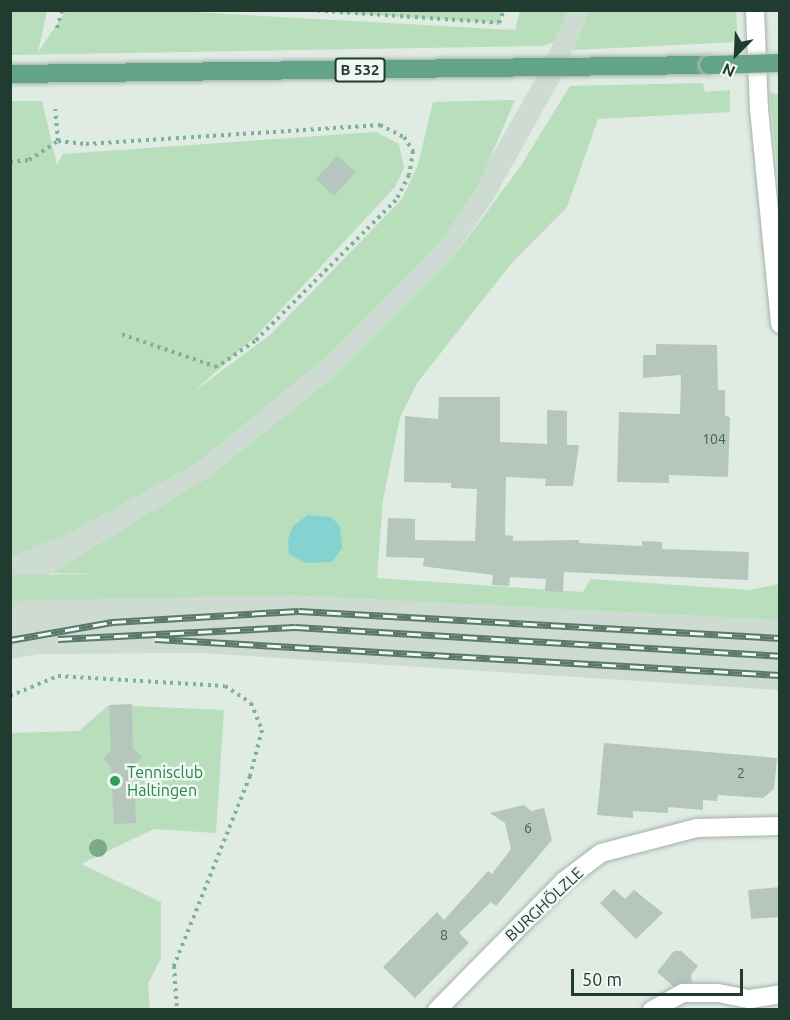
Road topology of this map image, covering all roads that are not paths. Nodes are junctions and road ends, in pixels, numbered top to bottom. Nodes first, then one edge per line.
1 (755, 10) edge
2 (780, 63) edge
3 (10, 74) edge
4 (780, 324) edge
5 (780, 826) edge
6 (780, 994) edge
7 (437, 1010) edge
8 (652, 1010) edge

1 - 4 street
2 - 3 main road, B 532, bridge
5 - 7 street, BURGHÖLZLE
6 - 8 street

